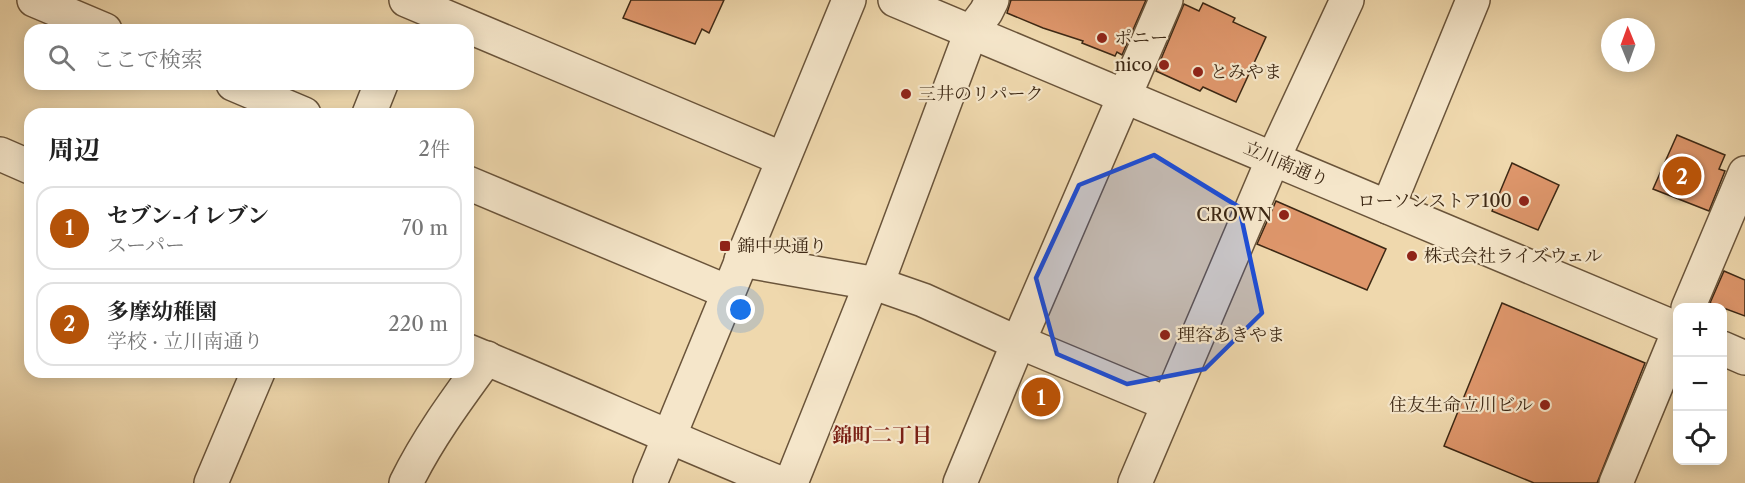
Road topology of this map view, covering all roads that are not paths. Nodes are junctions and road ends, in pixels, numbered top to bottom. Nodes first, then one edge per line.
1 (34, 0) edge
2 (849, 0) edge
3 (895, 0) edge
4 (992, 0) edge
5 (1166, 0) edge
6 (1347, 0) edge
7 (1473, 0) edge
8 (410, 8) edge
9 (91, 24) edge
10 (450, 24) edge
11 (971, 32) junction
12 (474, 34) edge
13 (247, 90) edge
14 (379, 90) edge
15 (1124, 96) junction
16 (290, 108) edge
17 (371, 108) edge
18 (0, 154) edge
19 (783, 159) junction
20 (1273, 159) junction
21 (24, 164) edge
22 (474, 186) edge
23 (1742, 188) edge
24 (1388, 207) junction
25 (741, 260) junction
26 (877, 284) junction
27 (728, 292) junction
28 (1690, 303) edge
29 (1673, 329) edge
30 (1673, 341) edge
31 (1018, 343) junction
32 (1727, 350) edge
33 (477, 355) edge
34 (1745, 357) edge
35 (255, 378) edge
36 (465, 378) edge
37 (1168, 404) junction
38 (669, 436) junction
39 (211, 483) edge
40 (406, 483) edge
41 (650, 483) edge
42 (780, 483) edge
43 (792, 483) edge
44 (960, 483) edge
45 (1135, 483) edge
46 (1616, 483) edge

1 - 9 street
2 - 19 street
3 - 11 street, 立川南通り
4 - 11 street
5 - 15 street
6 - 20 street
7 - 24 street
8 - 10 street
11 - 15 street, 立川南通り
11 - 26 street
12 - 19 street
13 - 16 street
14 - 17 street
15 - 20 street, 立川南通り
15 - 31 street
18 - 21 street
19 - 25 street
20 - 24 street, 立川南通り
20 - 37 street
22 - 27 street
23 - 28 street
24 - 29 street, 立川南通り
25 - 26 street
25 - 27 street
26 - 31 street
26 - 43 street
27 - 38 street
30 - 46 street
31 - 37 street
31 - 44 street
32 - 34 street
33 - 38 street
35 - 39 street
36 - 40 street
37 - 45 street
38 - 41 street
38 - 42 street

